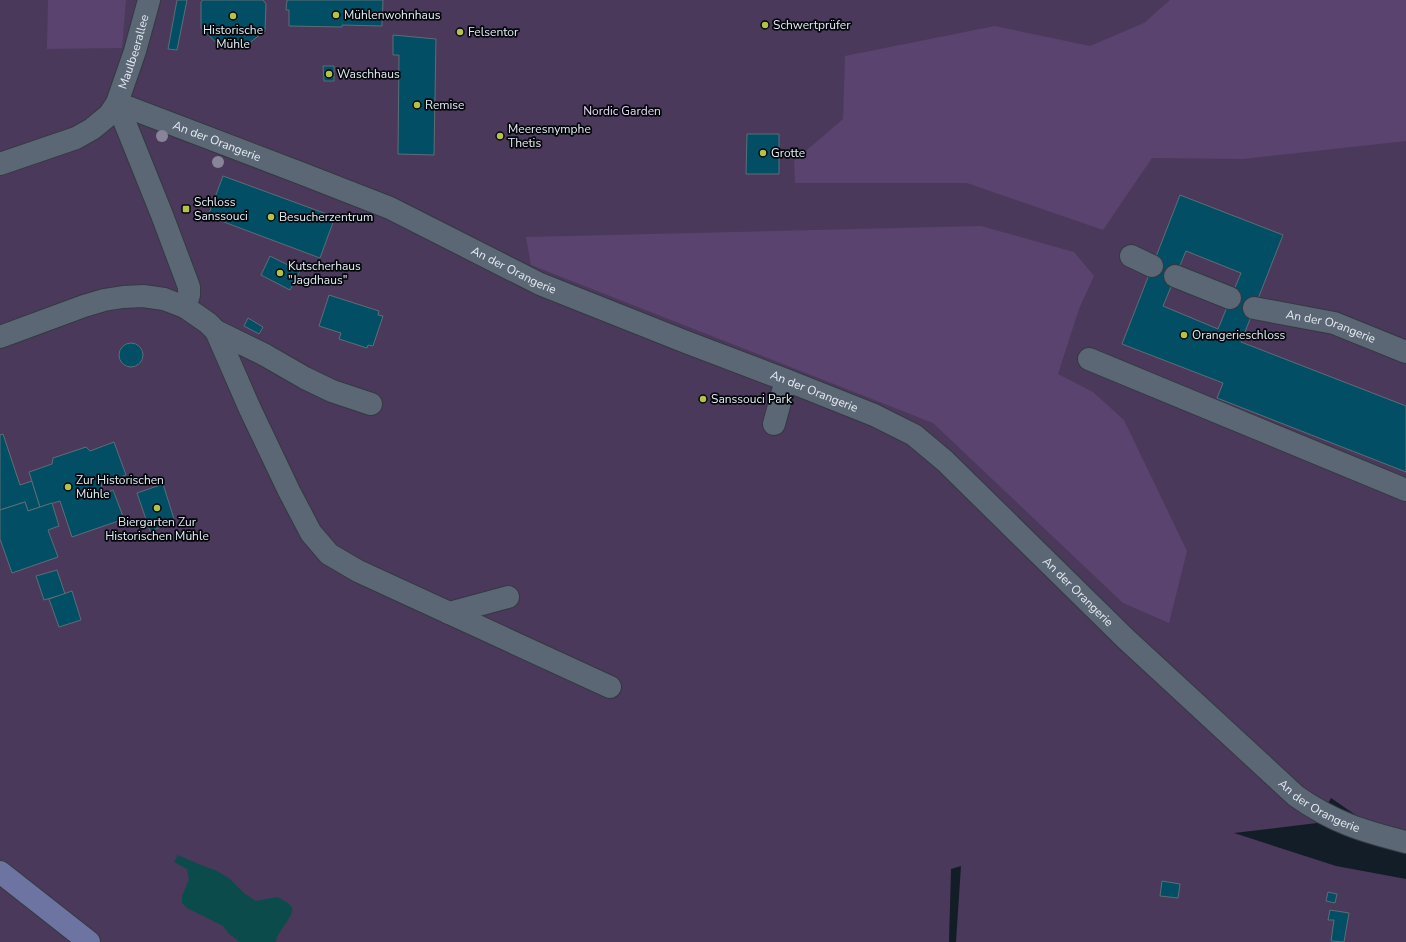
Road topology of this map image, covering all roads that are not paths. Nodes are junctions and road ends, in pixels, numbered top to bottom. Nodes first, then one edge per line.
1 (149, 0) edge
2 (118, 103) junction
3 (0, 164) edge
4 (1131, 256) dead end
5 (1152, 266) dead end
6 (1175, 276) dead end
7 (1230, 298) dead end
8 (185, 307) junction
9 (1254, 308) dead end
10 (216, 331) junction
11 (0, 337) edge
12 (1406, 352) edge
13 (1089, 359) dead end
14 (786, 380) junction
15 (371, 404) dead end
16 (774, 424) dead end
17 (1406, 490) edge
18 (508, 597) dead end
19 (449, 613) junction
20 (610, 687) dead end
21 (1406, 842) edge
22 (0, 872) edge
23 (89, 942) edge

1 - 2 street, Maulbeerallee
2 - 3 street
2 - 8 street
2 - 14 street, An der Orangerie
4 - 5 street
6 - 7 street
8 - 10 street
8 - 11 street
9 - 12 street, An der Orangerie
10 - 15 street
10 - 19 street
13 - 17 street
14 - 16 street
14 - 21 street, An der Orangerie
18 - 19 street
19 - 20 street
22 - 23 main road

